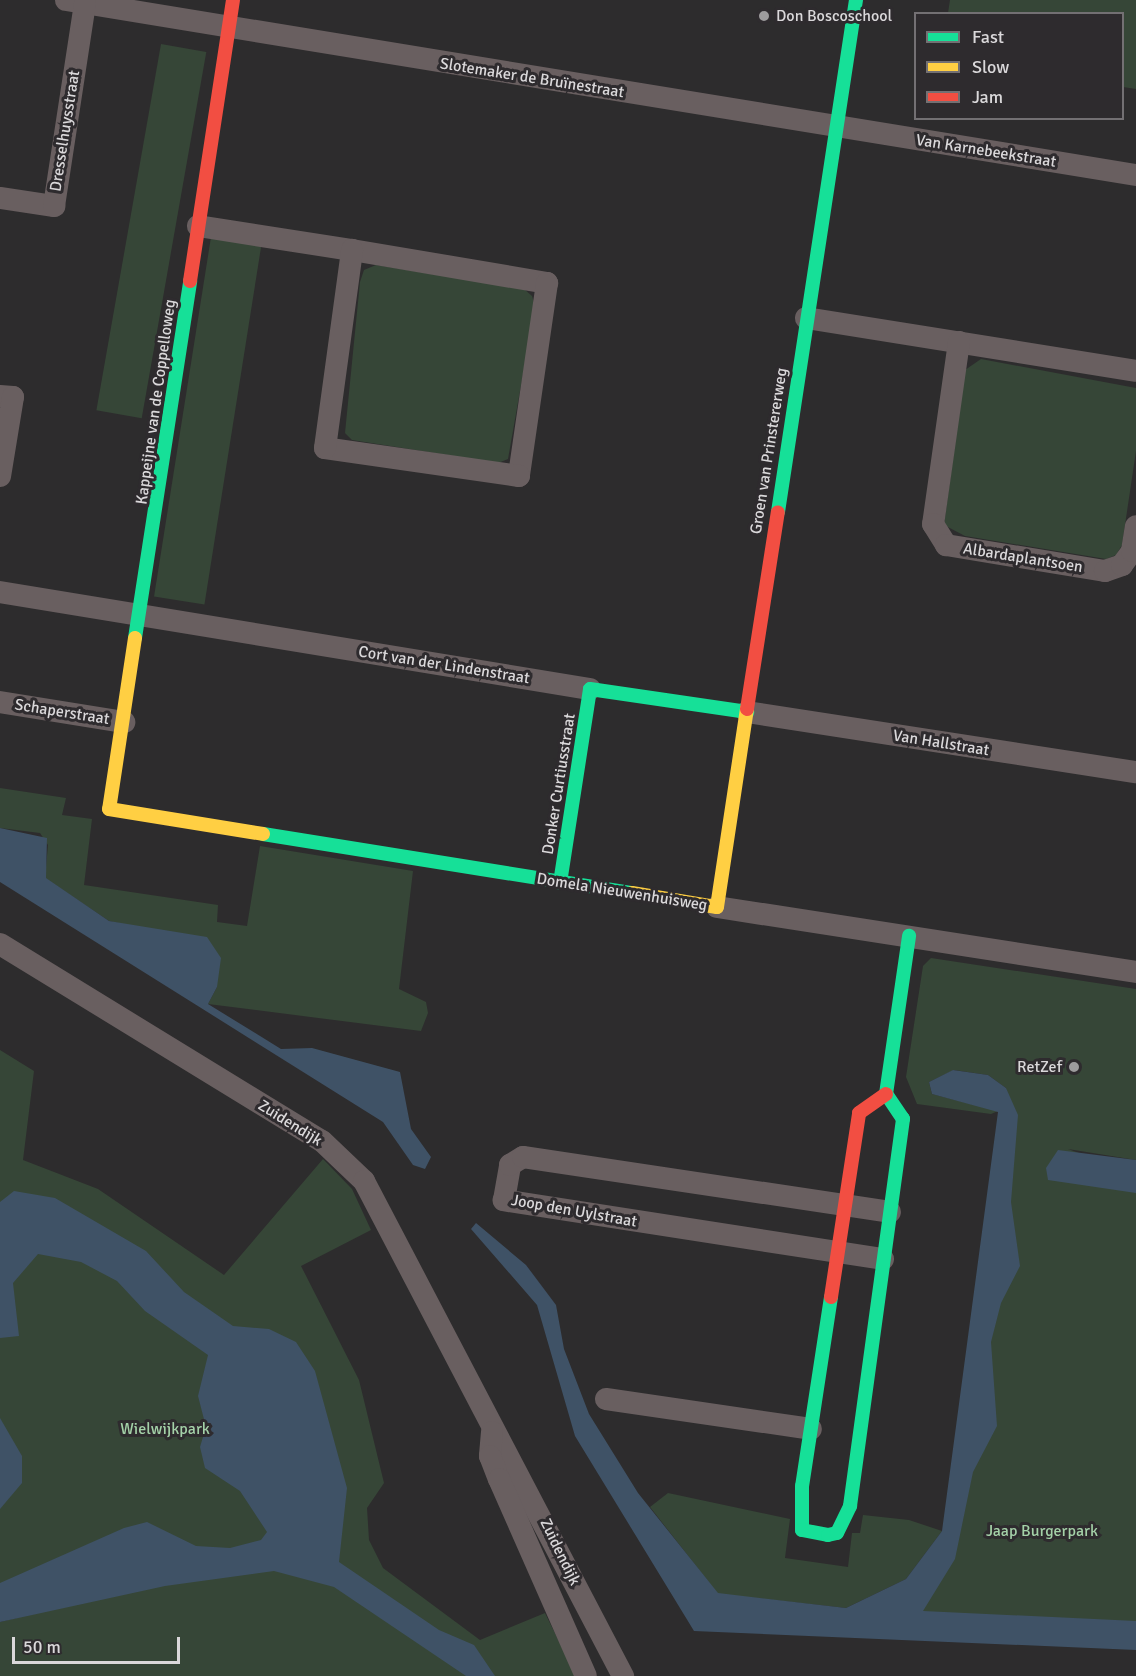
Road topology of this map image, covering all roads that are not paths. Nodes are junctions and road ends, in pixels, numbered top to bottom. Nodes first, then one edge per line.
1 (233, 0) edge
2 (856, 0) edge
3 (76, 1) edge
4 (228, 29) junction
5 (836, 127) junction
6 (1136, 175) edge
7 (0, 198) edge
8 (198, 226) junction
9 (352, 250) junction
10 (806, 318) junction
11 (959, 342) junction
12 (1136, 372) edge
13 (0, 396) edge
14 (0, 476) edge
15 (1136, 526) edge
16 (0, 592) edge
17 (141, 614) junction
18 (590, 689) junction
19 (0, 702) edge
20 (747, 712) junction
21 (124, 722) junction
22 (1136, 772) edge
23 (109, 809) joint
24 (560, 883) junction
25 (717, 907) junction
26 (909, 936) junction
27 (0, 944) edge
28 (1136, 972) edge
29 (886, 1094) junction
30 (842, 1206) junction
31 (890, 1212) junction
32 (836, 1252) junction
33 (883, 1259) junction
34 (606, 1399) dead end
35 (811, 1429) junction
36 (492, 1432) junction
37 (586, 1676) edge
38 (623, 1676) edge

1 - 4 street, Kappeijne van de Coppelloweg
2 - 5 street, Groen van Prinstererweg
3 - 4 street, Slotemaker de Bruïnestraat
3 - 7 street, Dresselhuysstraat
4 - 5 street, Slotemaker de Bruïnestraat
4 - 8 street, Kappeijne van de Coppelloweg
5 - 6 street, Van Karnebeekstraat
5 - 10 street, Groen van Prinstererweg
8 - 9 street
8 - 17 street, Kappeijne van de Coppelloweg
9 - 9 street
10 - 11 street
10 - 20 street, Groen van Prinstererweg
11 - 12 street
11 - 15 street, Albardaplantsoen
13 - 14 street
16 - 17 street, Cort van der Lindenstraat
17 - 18 street, Cort van der Lindenstraat
17 - 21 street, Kappeijne van de Coppelloweg
18 - 20 street, Cort van der Lindenstraat
18 - 24 street, Donker Curtiusstraat
19 - 21 street, Schaperstraat
20 - 22 street, Van Hallstraat
20 - 25 street, Groen van Prinstererweg
21 - 23 street, Kappeijne van de Coppelloweg
23 - 24 street, Domela Nieuwenhuisweg
24 - 25 street, Domela Nieuwenhuisweg
25 - 26 street, Domela Nieuwenhuisweg
26 - 28 street, Domela Nieuwenhuisweg
26 - 29 street
27 - 36 street, Zuidendijk
29 - 30 street
29 - 31 street
30 - 31 street, Joop den Uylstraat
30 - 32 street
30 - 32 street, Joop den Uylstraat
31 - 33 street
32 - 33 street, Joop den Uylstraat
32 - 35 street
33 - 35 street
34 - 35 street
36 - 37 street, Zuidendijk
36 - 38 street, Zuidendijk

